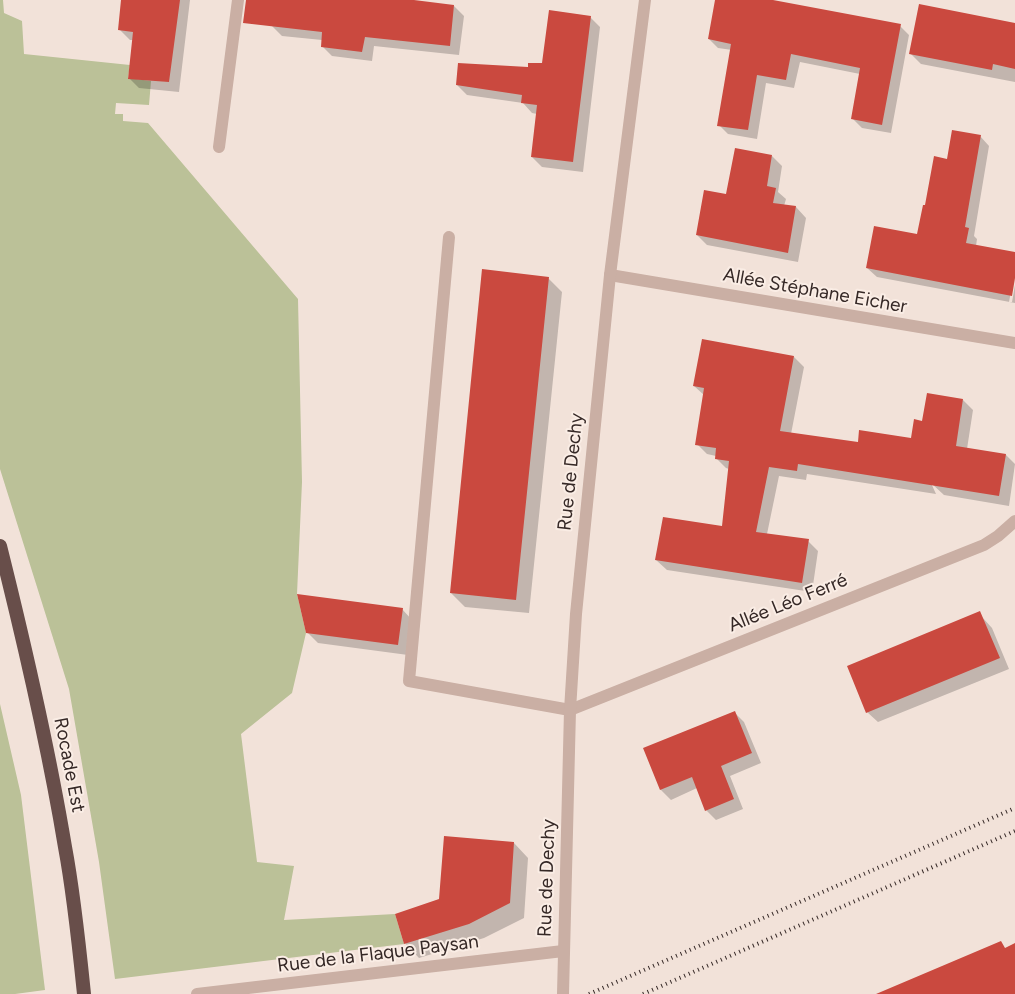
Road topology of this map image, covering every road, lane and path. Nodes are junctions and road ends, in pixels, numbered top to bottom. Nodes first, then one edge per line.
1 (238, 0) edge
2 (645, 0) edge
3 (219, 147) dead end
4 (449, 237) dead end
5 (610, 275) junction
6 (1015, 343) edge
7 (1015, 521) edge
8 (0, 546) edge
9 (570, 710) junction
10 (563, 951) junction
11 (84, 994) edge
12 (197, 994) edge
13 (564, 994) edge

1 - 3 street
2 - 5 street, Rue de Dechy
4 - 9 street
5 - 6 street, Allée Stéphane Eicher
5 - 9 street, Rue de Dechy
7 - 9 street, Allée Léo Ferré
8 - 11 highway, Rocade Est
9 - 10 street, Rue de Dechy
10 - 12 street, Rue de la Flaque Paysan
10 - 13 street, Rue de Dechy

